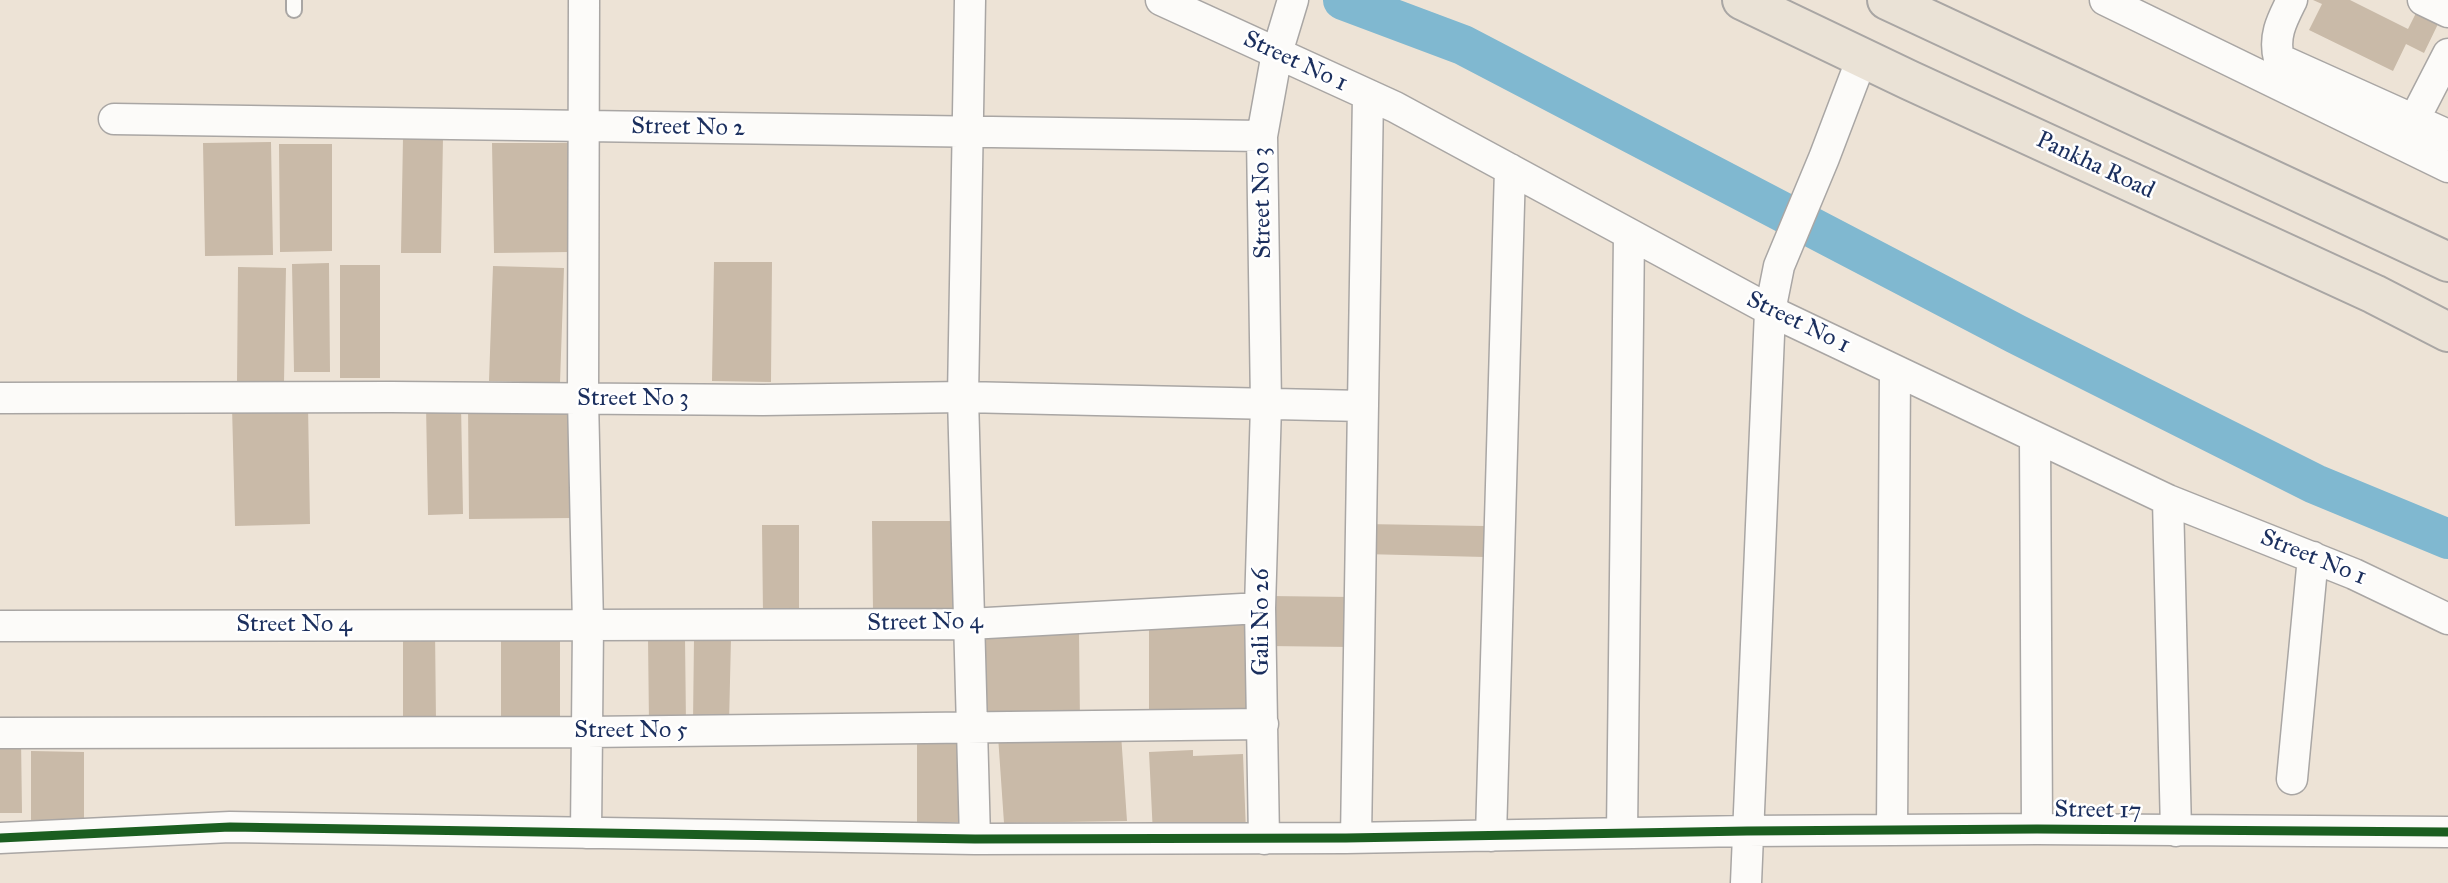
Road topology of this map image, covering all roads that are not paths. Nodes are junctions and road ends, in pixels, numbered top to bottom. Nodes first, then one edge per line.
1 (584, 0) edge
2 (970, 0) edge
3 (1161, 0) edge
4 (1742, 0) edge
5 (1887, 0) edge
6 (2105, 0) edge
7 (2292, 0) edge
8 (2423, 0) edge
9 (1292, 2) edge
10 (2448, 12) edge
11 (1277, 53) junction
12 (2448, 54) edge
13 (1862, 58) junction
14 (1368, 95) junction
15 (114, 119) dead end
16 (2414, 120) junction
17 (583, 127) junction
18 (968, 131) junction
19 (1262, 135) junction
20 (2448, 135) edge
21 (2448, 167) edge
22 (1510, 169) junction
23 (1629, 234) junction
24 (2448, 262) edge
25 (1770, 311) junction
26 (2448, 332) edge
27 (1895, 371) junction
28 (963, 397) junction
29 (0, 398) edge
30 (583, 398) junction
31 (1266, 405) junction
32 (1363, 406) junction
33 (2035, 437) junction
34 (2168, 500) junction
35 (2313, 557) junction
36 (1261, 608) junction
37 (2448, 619) edge
38 (969, 624) junction
39 (588, 625) junction
40 (0, 626) edge
41 (1262, 724) junction
42 (972, 729) junction
43 (587, 732) junction
44 (0, 733) edge
45 (2292, 779) dead end
46 (1892, 830) junction
47 (2037, 830) junction
48 (1748, 831) junction
49 (2176, 831) junction
50 (2448, 832) edge
51 (586, 833) junction
52 (1622, 833) junction
53 (1491, 836) junction
54 (0, 838) edge
55 (975, 838) junction
56 (1356, 838) junction
57 (1264, 839) junction
58 (1746, 883) edge

1 - 17 street
2 - 18 street
3 - 11 street, Street No 1
4 - 13 main road, Pankha Road
5 - 24 main road
6 - 21 street
7 - 16 street
8 - 10 street
9 - 11 street, Street No 3
11 - 14 street, Street No 1
11 - 19 street, Street No 3
12 - 16 street
13 - 25 street
13 - 26 main road, Pankha Road
14 - 22 street, Street No 1
14 - 32 street
15 - 17 street, Street No 2
16 - 20 street
17 - 18 street, Street No 2
17 - 30 street
18 - 19 street, Street No 2
18 - 28 street
19 - 31 street, Street No 3
22 - 23 street, Street No 1
22 - 53 street
23 - 25 street, Street No 1
23 - 52 street
25 - 27 street, Street No 1
25 - 48 street
27 - 33 street, Street No 1
27 - 46 street
28 - 30 street, Street No 3
28 - 31 street, Street No 3
28 - 38 street
29 - 30 street, Street No 3
30 - 39 street
31 - 32 street, Street No 3
31 - 36 street, Gali No 26
32 - 56 street
33 - 34 street, Street No 1
33 - 47 street
34 - 35 street, Street No 1
34 - 49 street
35 - 37 street, Street No 1
35 - 45 street
36 - 38 street, Street No 4
36 - 41 street, Gali No 26
38 - 39 street, Street No 4
38 - 42 street
39 - 40 street, Street No 4
39 - 43 street
41 - 42 street, Street No 5
41 - 57 street, Gali No 26
42 - 43 street, Street No 5
42 - 55 street
43 - 44 street, Street No 5
43 - 51 street
46 - 47 street, Street 17
46 - 48 street, Street 17
47 - 49 street, Street 17
48 - 52 street, Street 17
48 - 58 street
49 - 50 street, Street 17
51 - 54 street, Street 17
51 - 55 street, Street 17
52 - 53 street, Street 17
53 - 56 street, Street 17
55 - 57 street, Street 17
56 - 57 street, Street 17

